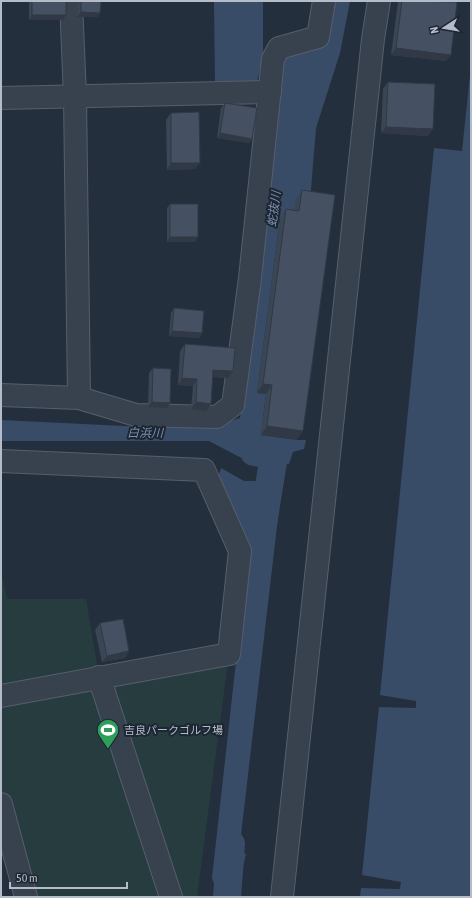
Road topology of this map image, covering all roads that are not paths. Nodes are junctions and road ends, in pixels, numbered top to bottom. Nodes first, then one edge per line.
1 (71, 1) edge
2 (324, 1) edge
3 (379, 1) edge
4 (270, 92) junction
5 (75, 97) junction
6 (1, 98) edge
7 (1, 395) edge
8 (79, 398) junction
9 (1, 461) edge
10 (99, 677) junction
11 (1, 696) edge
12 (1, 804) edge
13 (26, 897) edge
14 (171, 897) edge
15 (282, 897) edge

1 - 5 street
2 - 4 street
3 - 15 street
4 - 5 street
4 - 8 street
5 - 6 street
5 - 8 street
7 - 8 street
9 - 10 street
10 - 11 street
10 - 14 street
12 - 13 street

